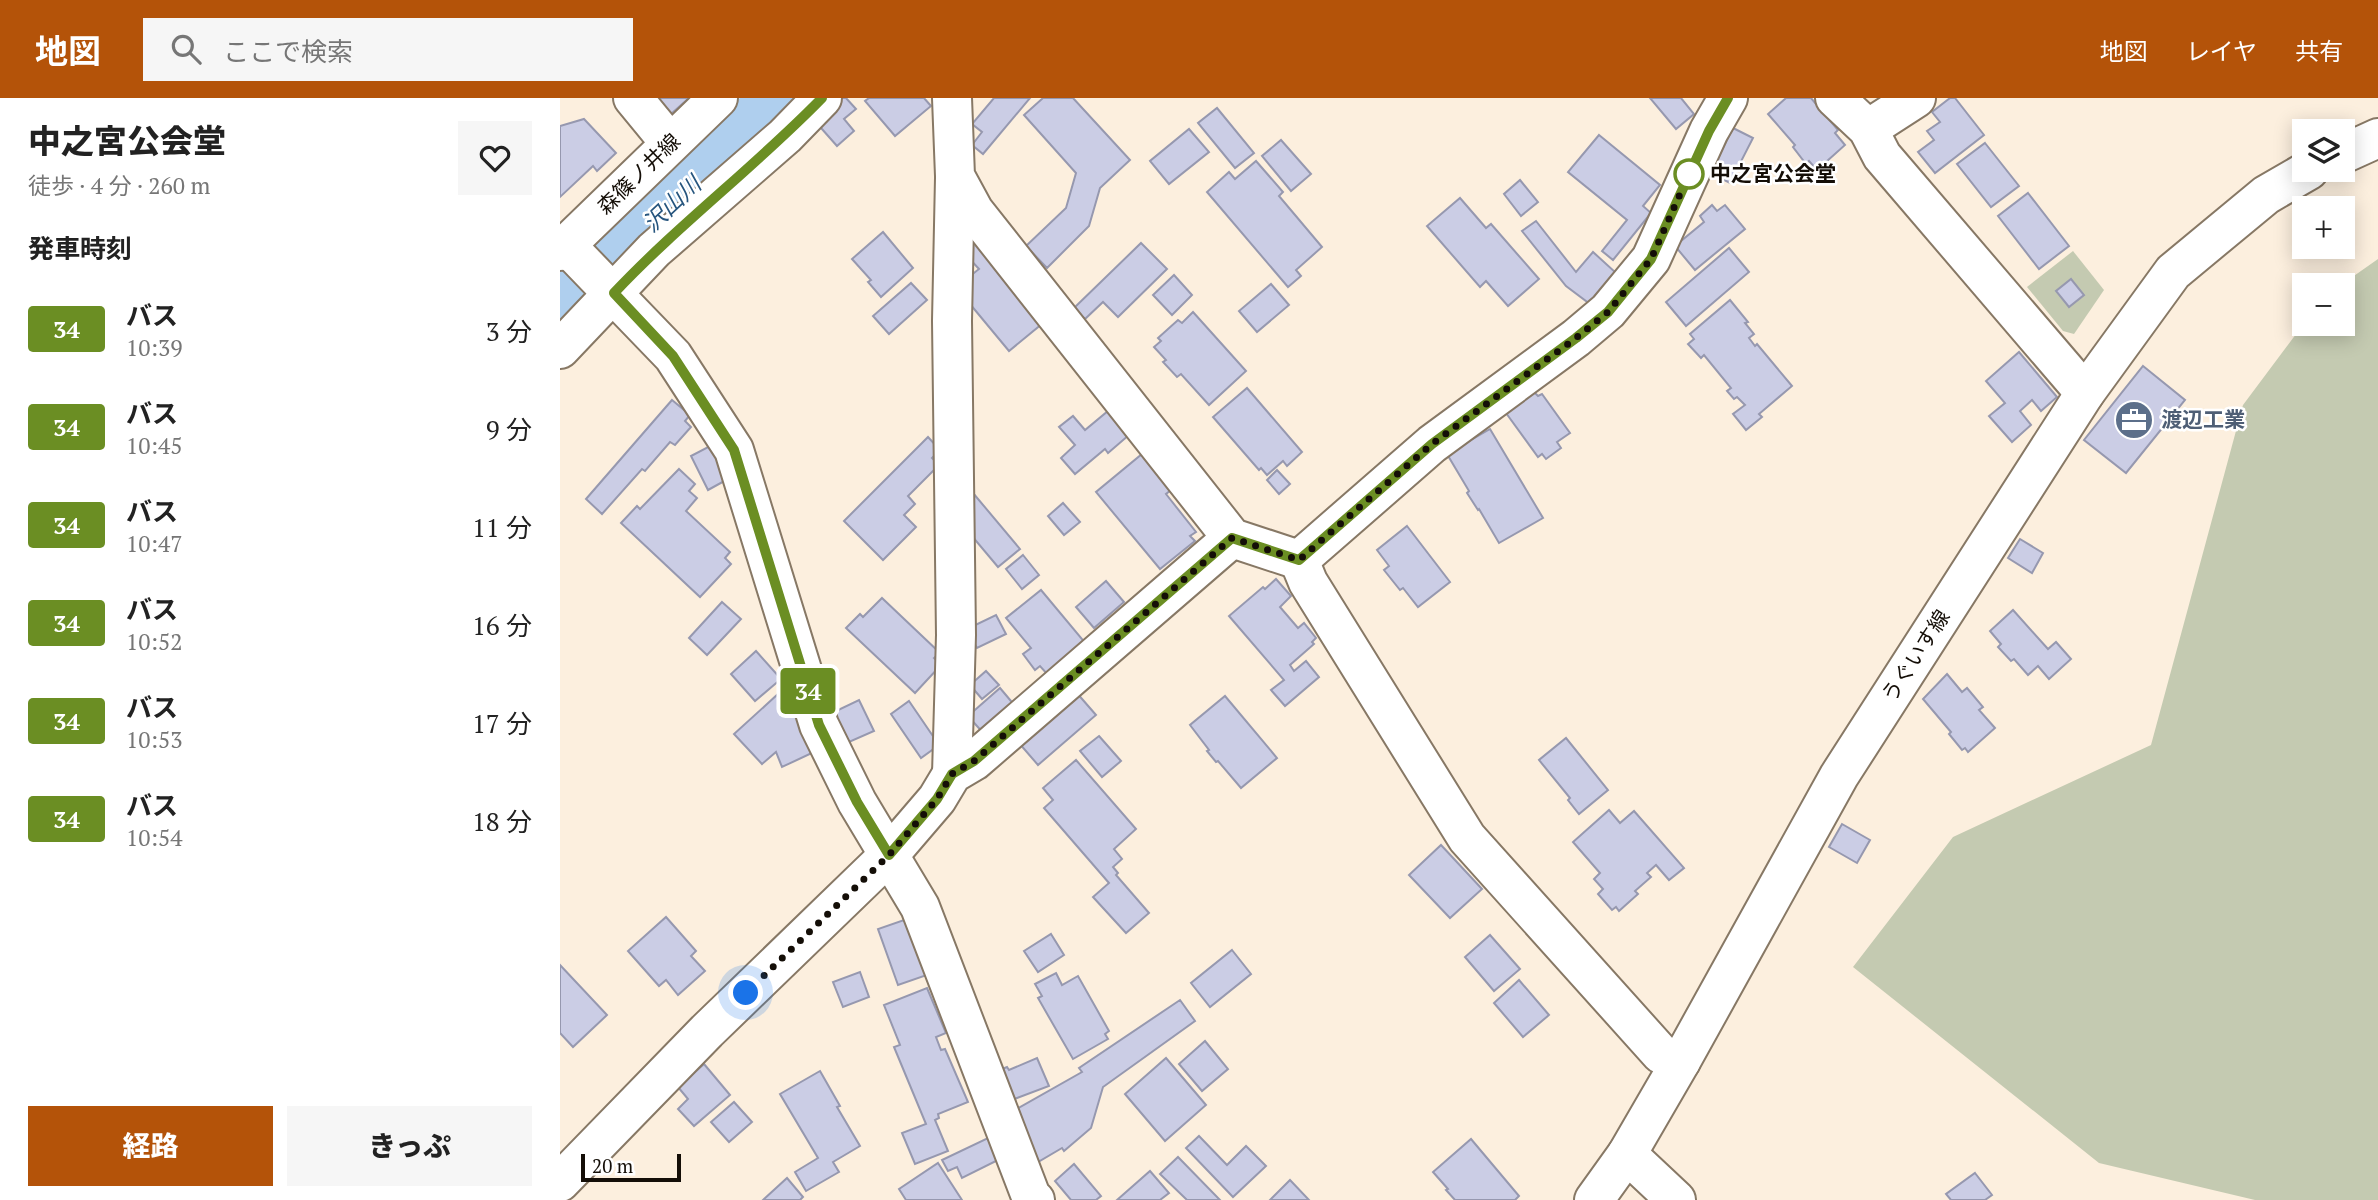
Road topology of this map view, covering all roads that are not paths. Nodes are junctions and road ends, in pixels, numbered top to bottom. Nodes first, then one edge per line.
1 (633, 98) edge
2 (719, 98) edge
3 (822, 98) edge
4 (952, 98) edge
5 (1728, 98) edge
6 (1835, 98) edge
7 (1916, 98) edge
8 (1868, 129) junction
9 (2378, 138) edge
10 (670, 143) junction
11 (2355, 149) edge
12 (955, 176) junction
13 (2292, 180) edge
14 (568, 251) edge
15 (610, 289) junction
16 (560, 349) edge
17 (2085, 393) junction
18 (1232, 538) junction
19 (1299, 560) junction
20 (952, 774) junction
21 (889, 855) junction
22 (1681, 1061) junction
23 (1627, 1154) junction
24 (560, 1182) edge
25 (1033, 1200) edge
26 (1594, 1200) edge
27 (1676, 1200) edge

1 - 10 street
2 - 10 street, 森篠ノ井線
3 - 15 street
4 - 12 street
5 - 19 street
6 - 8 street
7 - 8 street
8 - 17 street
9 - 11 street
10 - 14 street, 森篠ノ井線
12 - 18 street
12 - 20 street
13 - 17 street, うぐいす線
14 - 15 street
15 - 16 street
15 - 21 street
17 - 22 street, うぐいす線
18 - 19 street
18 - 20 street
19 - 22 street
20 - 21 street
21 - 24 street
21 - 25 street
22 - 23 street, うぐいす線
23 - 26 street, うぐいす線
23 - 27 street

